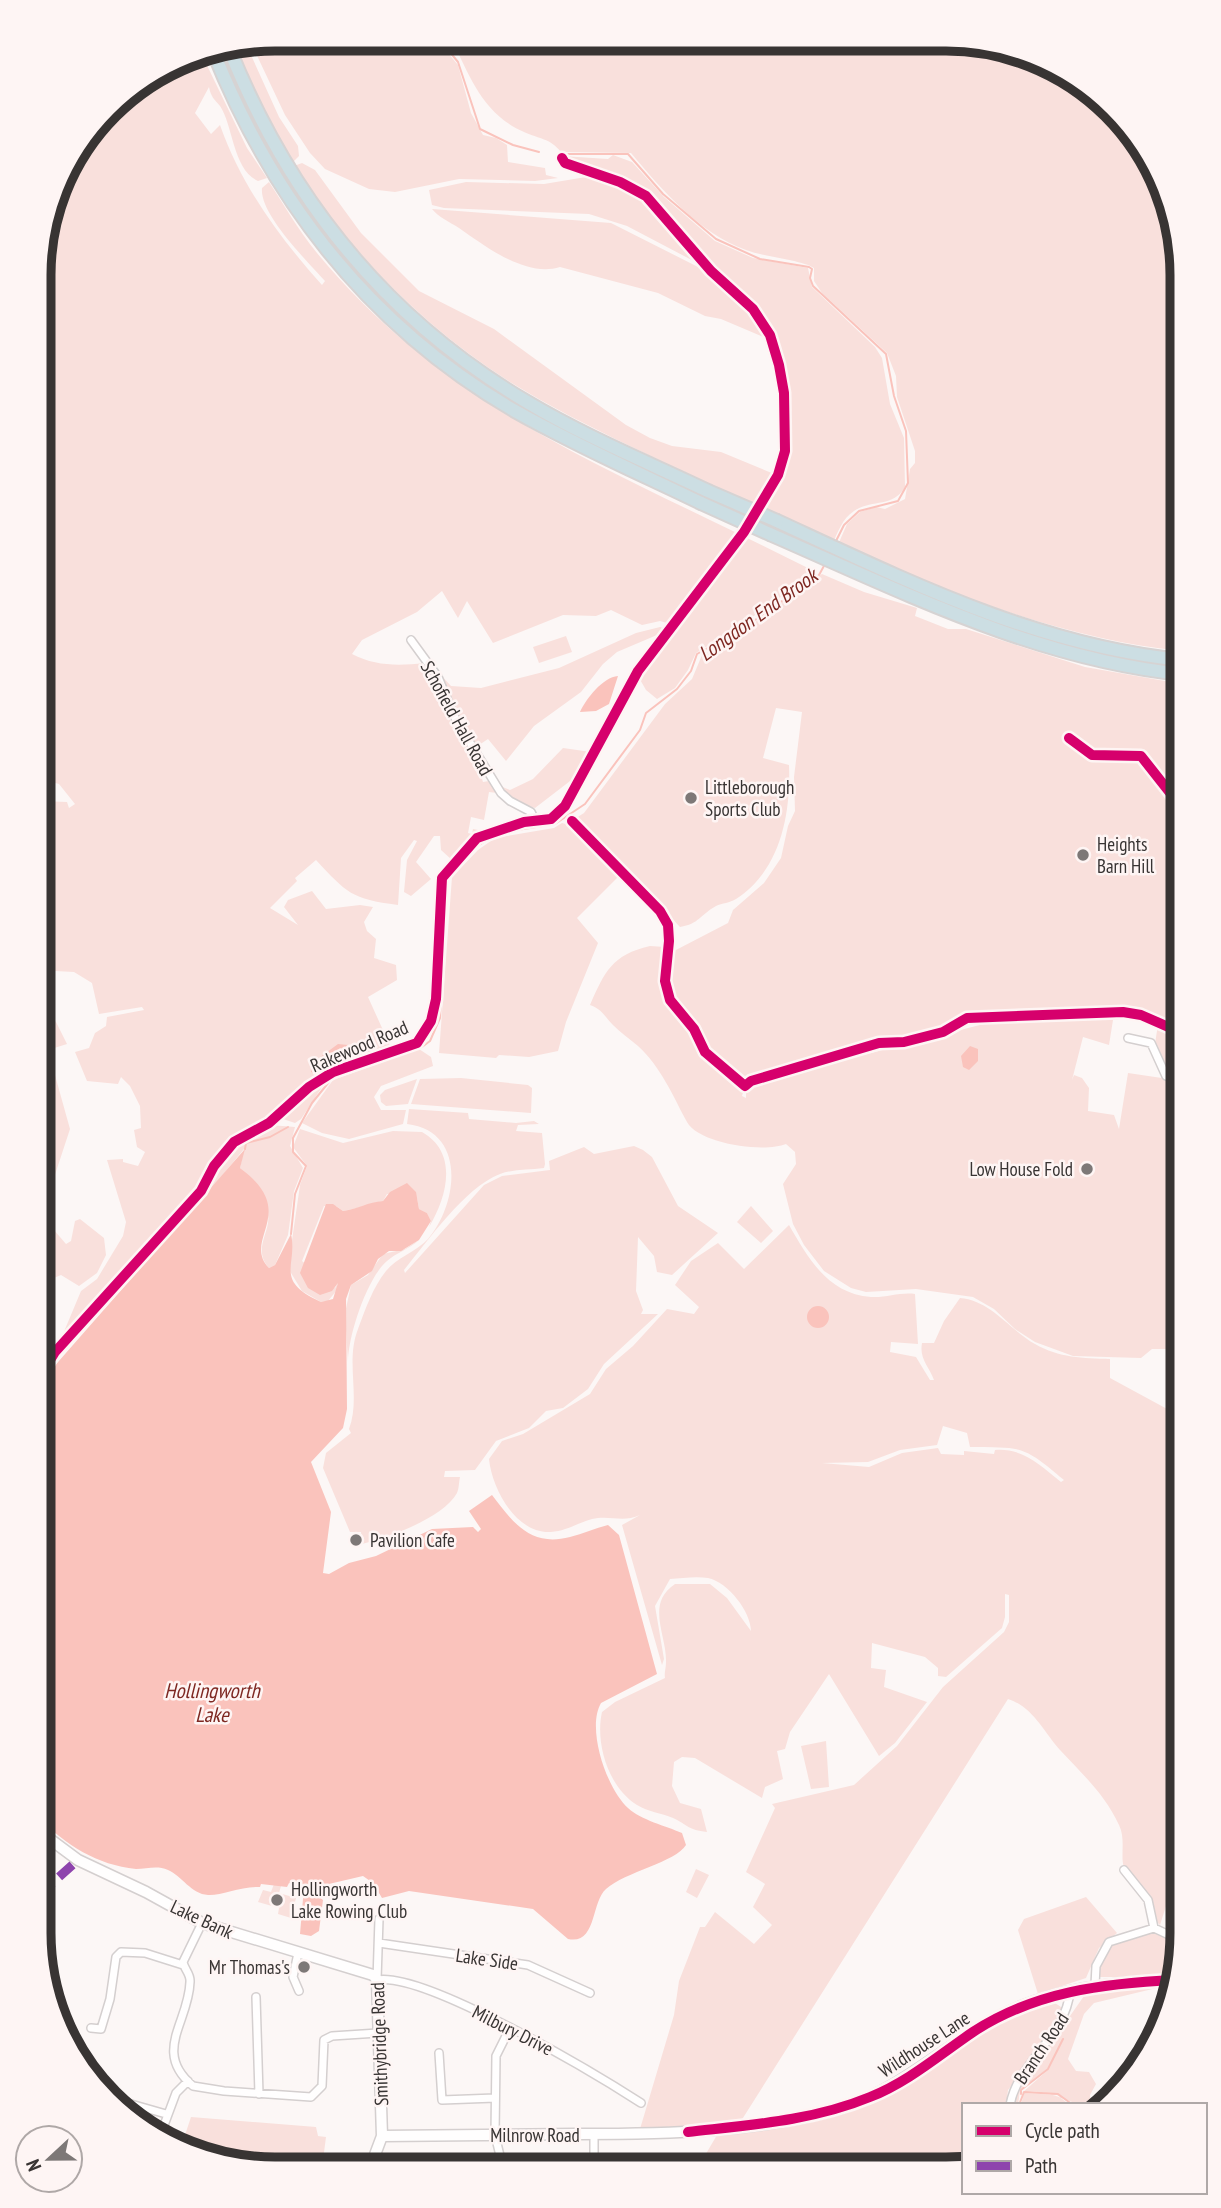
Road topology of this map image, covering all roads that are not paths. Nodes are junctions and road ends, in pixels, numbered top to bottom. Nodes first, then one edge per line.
1 (232, 55) edge
2 (216, 58) edge
3 (562, 158) dead end
4 (411, 640) dead end
5 (1170, 658) edge
6 (1170, 672) edge
7 (535, 820) junction
8 (1128, 1038) dead end
9 (1170, 1077) edge
10 (51, 1358) edge
11 (51, 1840) edge
12 (1124, 1870) dead end
13 (379, 1919) dead end
14 (202, 1923) junction
15 (1154, 1928) junction
16 (1170, 1935) edge
17 (379, 1943) junction
18 (298, 1953) junction
19 (183, 1965) junction
20 (377, 1980) junction
21 (1165, 1981) edge
22 (1095, 1985) junction
23 (299, 1991) dead end
24 (1070, 1991) junction
25 (590, 1993) dead end
26 (256, 1997) dead end
27 (91, 2028) dead end
28 (510, 2028) junction
29 (378, 2032) junction
30 (439, 2053) dead end
31 (188, 2081) junction
32 (259, 2094) junction
33 (495, 2098) junction
34 (641, 2103) dead end
35 (1011, 2103) edge
36 (131, 2104) dead end
37 (166, 2114) junction
38 (163, 2127) edge
39 (688, 2133) joint
40 (594, 2134) junction
41 (495, 2135) junction
42 (382, 2136) junction
43 (374, 2157) edge
44 (500, 2157) edge
45 (594, 2157) edge

1 - 5 highway, bridge
2 - 6 highway, bridge
3 - 7 street, Rakewood Road
4 - 7 street, Schofield Hall Road
7 - 10 street, Rakewood Road
8 - 9 street
11 - 14 main road, Lake Bank
12 - 15 street
13 - 17 street, Smithybridge Road
14 - 18 main road, Lake Bank
14 - 19 street
15 - 16 street
15 - 22 street
17 - 20 street, Smithybridge Road
17 - 25 street, Lake Side
18 - 20 main road, Lake Bank
18 - 23 street
19 - 27 street
19 - 31 street
20 - 28 street, Milbury Drive
20 - 29 main road, Smithybridge Road
21 - 22 main road, Wildhouse Lane
22 - 24 main road, Wildhouse Lane
24 - 35 street, Branch Road
24 - 39 main road, Wildhouse Lane
26 - 32 street
28 - 33 street
28 - 34 street, Milbury Drive
29 - 32 street
29 - 42 main road, Smithybridge Road
30 - 33 street
31 - 32 street
31 - 37 street
33 - 41 street
36 - 37 street
37 - 38 street
39 - 40 main road, Milnrow Road
40 - 41 main road, Milnrow Road
40 - 45 street
41 - 42 main road, Milnrow Road
41 - 44 street
42 - 43 main road, Smithybridge Road

